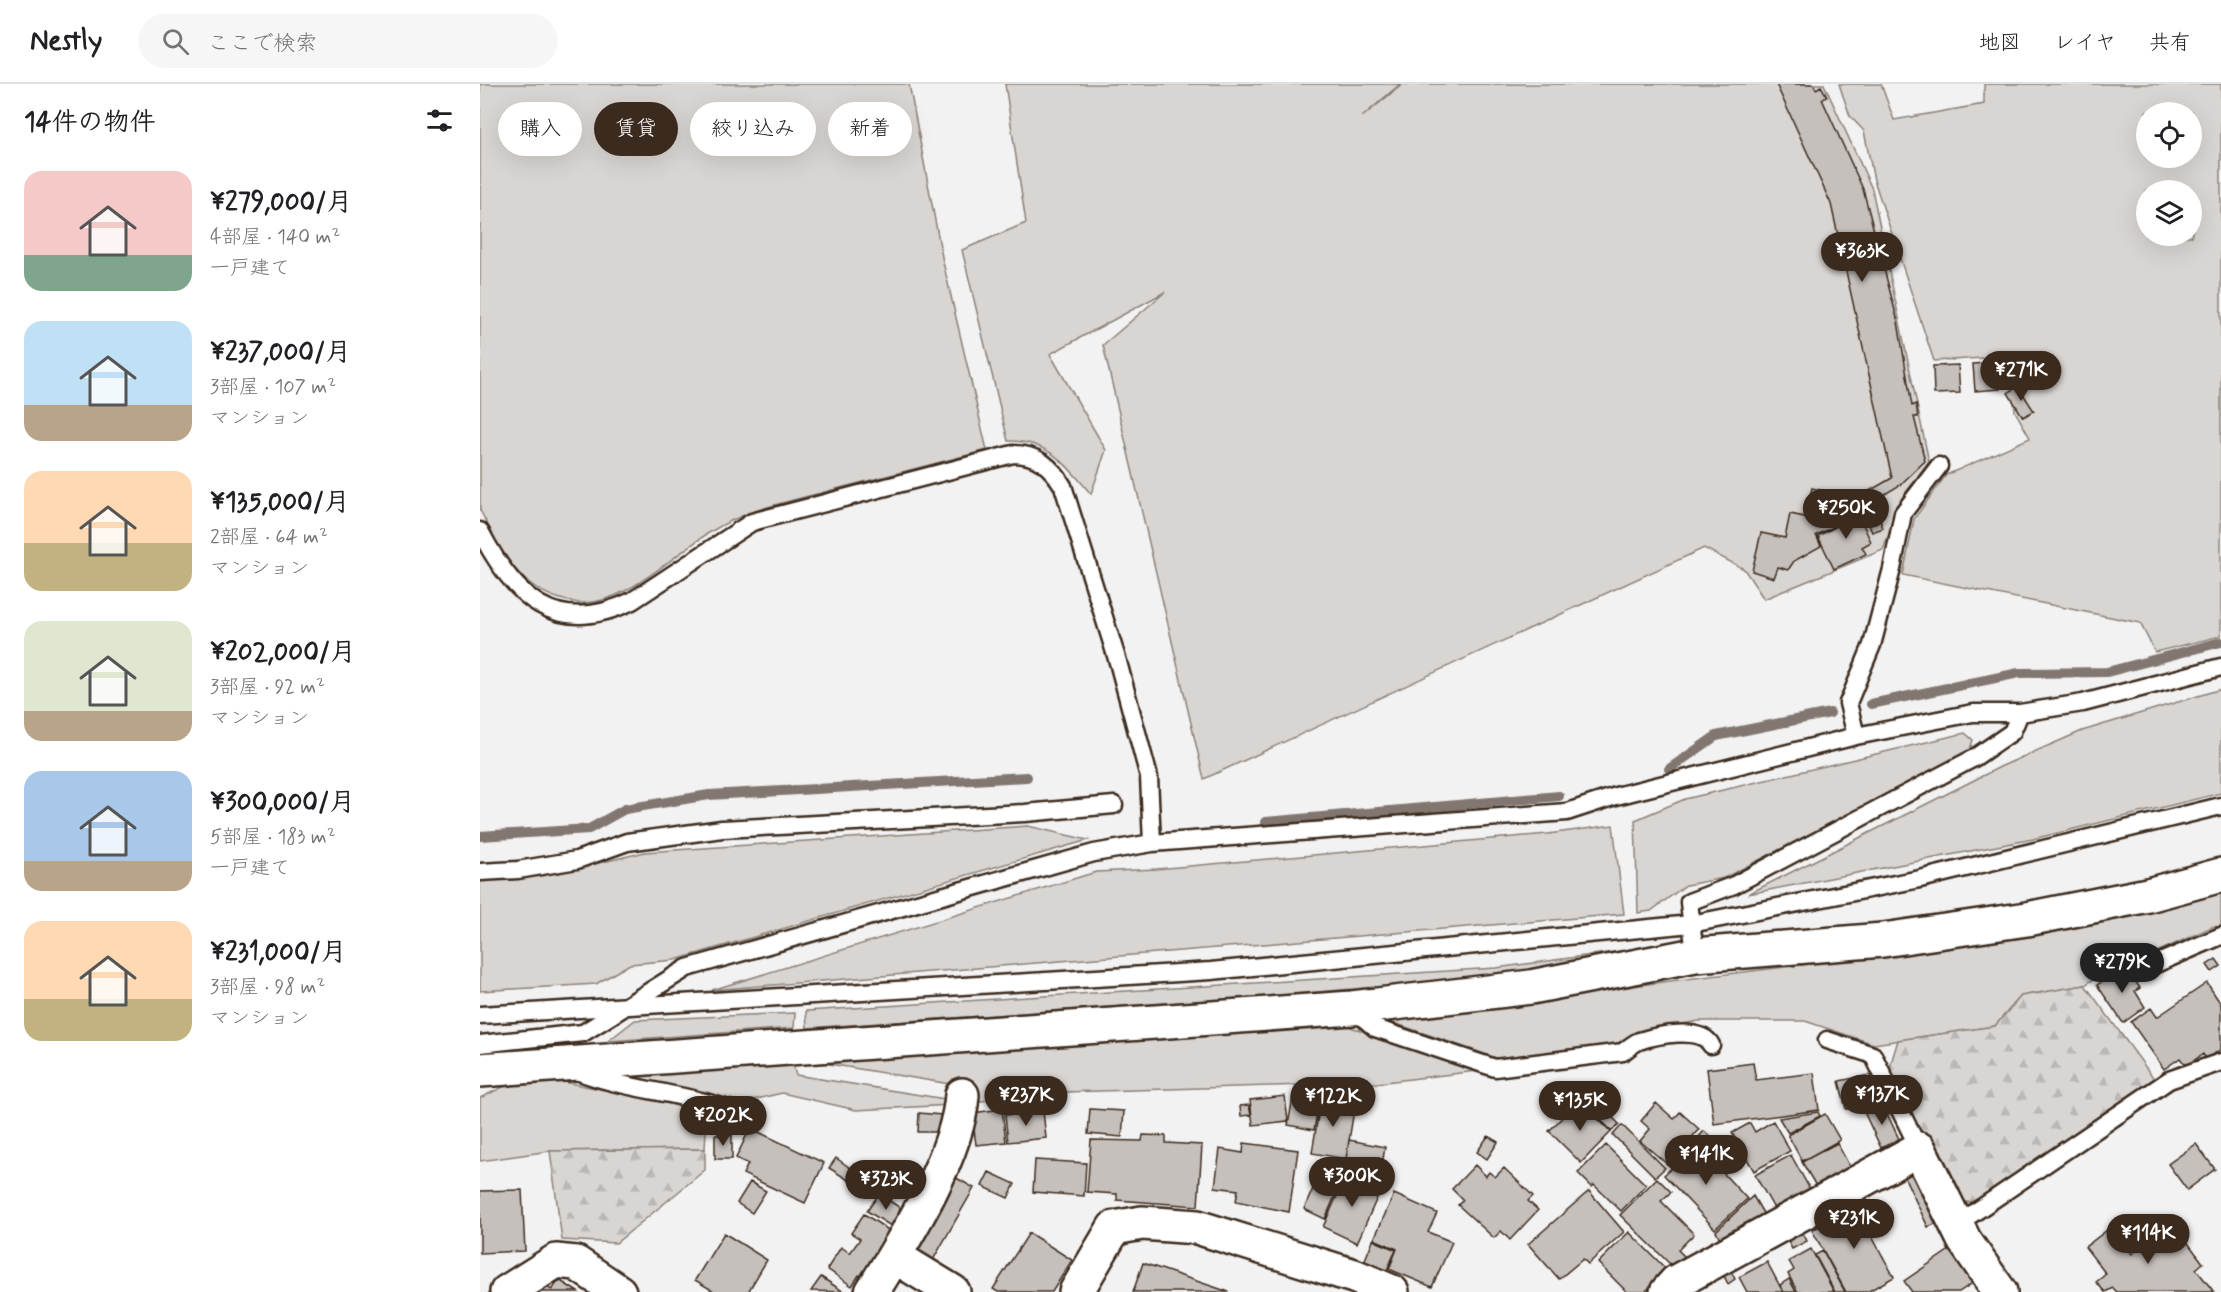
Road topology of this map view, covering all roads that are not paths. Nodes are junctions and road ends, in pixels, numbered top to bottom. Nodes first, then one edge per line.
1 (1939, 466) dead end
2 (480, 531) edge
3 (2221, 668) edge
4 (2020, 713) junction
5 (1856, 736) junction
6 (1114, 805) dead end
7 (2221, 806) edge
8 (1152, 843) junction
9 (480, 872) edge
10 (2221, 875) edge
11 (2221, 936) edge
12 (1693, 940) junction
13 (2151, 966) dead end
14 (629, 1006) junction
15 (1352, 1008) junction
16 (480, 1015) edge
17 (1827, 1040) dead end
18 (480, 1044) edge
19 (1711, 1045) dead end
20 (2221, 1062) edge
21 (556, 1064) junction
22 (480, 1070) edge
23 (962, 1095) dead end
24 (746, 1116) dead end
25 (1919, 1149) junction
26 (1956, 1225) junction
27 (894, 1256) junction
28 (507, 1292) edge
29 (619, 1292) edge
30 (872, 1292) edge
31 (953, 1292) edge
32 (1076, 1292) edge
33 (1392, 1292) edge
34 (1667, 1292) edge
35 (2000, 1292) edge

1 - 5 lane
2 - 8 lane
3 - 4 lane
4 - 5 lane
4 - 12 lane
5 - 8 lane
6 - 9 lane
7 - 12 lane
8 - 14 lane
10 - 12 street
11 - 13 lane
12 - 14 lane
12 - 15 street
14 - 16 lane
14 - 18 lane
15 - 19 lane
15 - 21 street
17 - 25 lane
20 - 26 lane
21 - 22 street
21 - 24 lane
23 - 27 street
25 - 26 street
25 - 34 street
26 - 35 street
27 - 30 street
27 - 31 street
28 - 29 street
32 - 33 street

